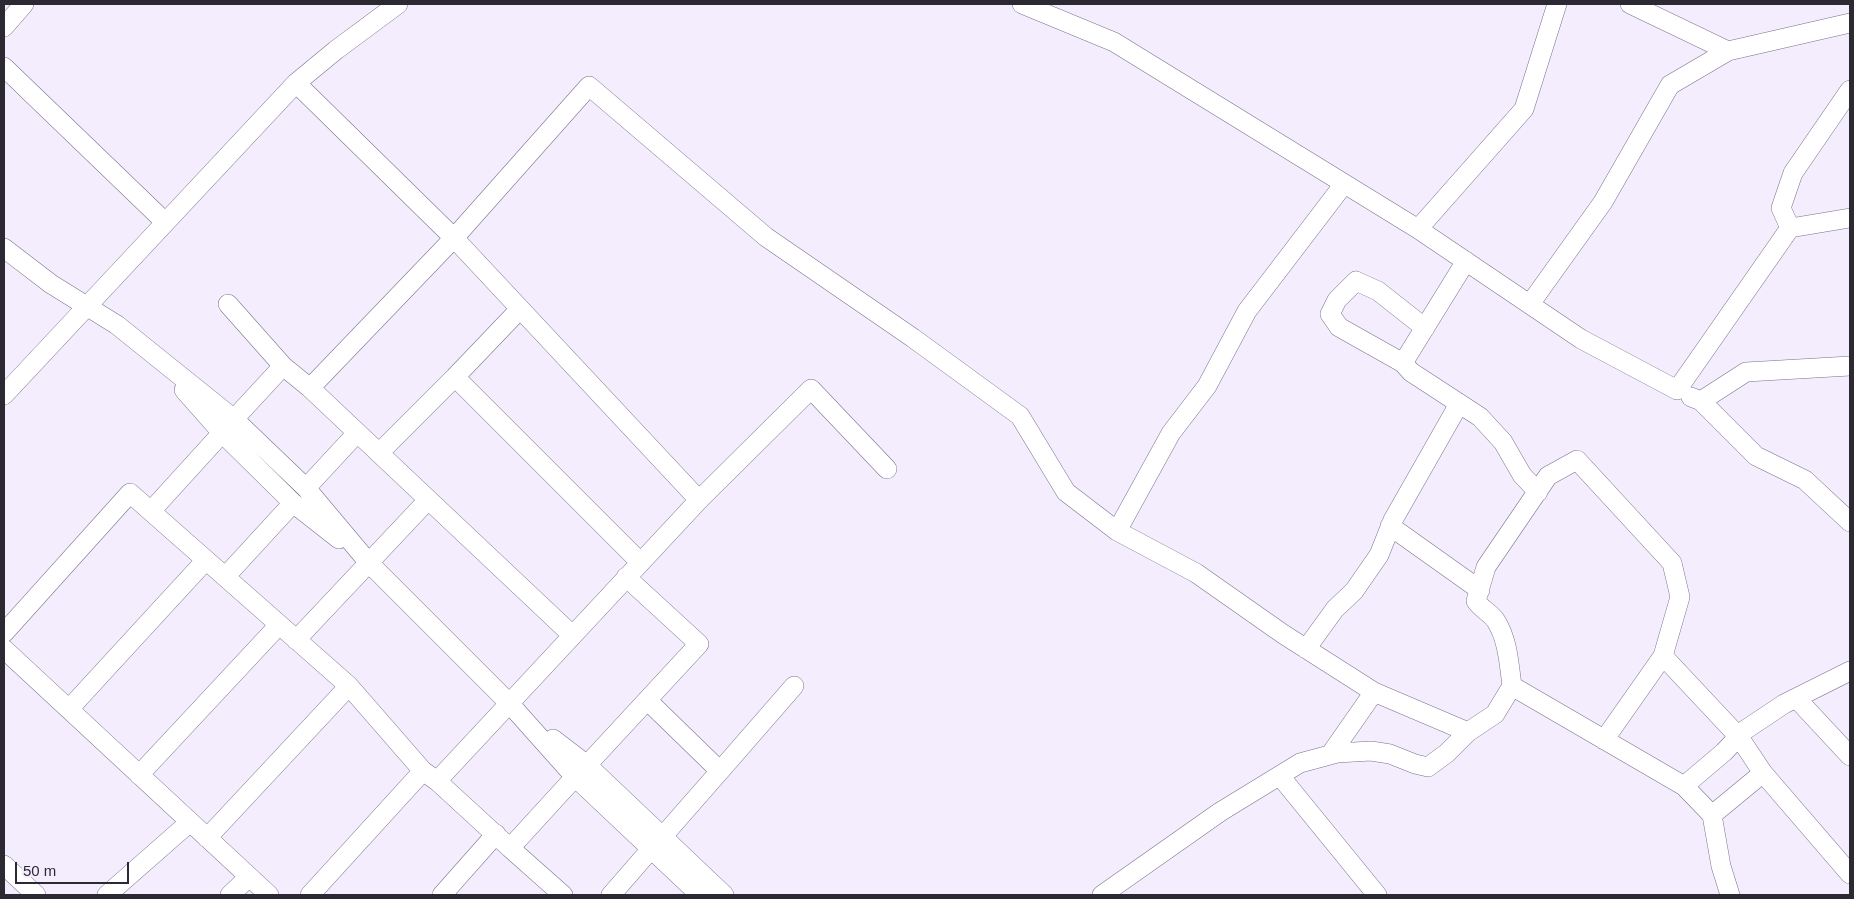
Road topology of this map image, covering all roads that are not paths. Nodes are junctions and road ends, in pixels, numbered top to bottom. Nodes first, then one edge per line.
1 (24, 4) edge
2 (398, 4) edge
3 (1557, 4) edge
4 (1630, 4) edge
5 (1031, 5) edge
6 (1850, 23) edge
7 (4, 27) edge
8 (1728, 51) junction
9 (4, 68) edge
10 (296, 83) junction
11 (1850, 90) edge
12 (1344, 184) junction
13 (1850, 218) edge
14 (165, 222) junction
15 (1790, 228) junction
16 (1418, 229) junction
17 (454, 238) junction
18 (4, 248) edge
19 (1466, 261) junction
20 (228, 304) dead end
21 (1530, 304) junction
22 (86, 306) junction
23 (520, 308) junction
24 (1425, 328) junction
25 (1403, 363) junction
26 (283, 366) junction
27 (1850, 366) edge
28 (456, 377) junction
29 (310, 388) junction
30 (1677, 390) junction
31 (4, 395) edge
32 (1701, 401) junction
33 (1460, 404) junction
34 (228, 426) junction
35 (357, 433) junction
36 (379, 452) junction
37 (887, 469) dead end
38 (306, 488) junction
39 (1538, 492) junction
40 (428, 500) junction
41 (699, 500) junction
42 (293, 503) junction
43 (151, 512) junction
44 (1850, 522) edge
45 (1390, 526) junction
46 (1117, 531) junction
47 (206, 560) junction
48 (369, 562) junction
49 (640, 562) junction
50 (225, 577) junction
51 (626, 577) junction
52 (1480, 590) junction
53 (279, 625) junction
54 (4, 633) edge
55 (572, 635) junction
56 (296, 640) junction
57 (1306, 649) junction
58 (1663, 656) junction
59 (7, 658) edge
60 (1850, 671) edge
61 (349, 686) junction
62 (794, 686) dead end
63 (1512, 686) junction
64 (1374, 692) junction
65 (1796, 698) junction
66 (647, 700) junction
67 (509, 704) junction
68 (69, 709) junction
69 (1468, 732) junction
70 (1738, 737) junction
71 (1604, 740) junction
72 (1330, 755) junction
73 (1850, 756) edge
74 (720, 770) junction
75 (581, 771) junction
76 (1763, 773) junction
77 (139, 774) junction
78 (430, 776) junction
79 (1280, 776) junction
80 (1684, 786) junction
81 (1712, 815) junction
82 (190, 822) junction
83 (496, 834) junction
84 (207, 838) junction
85 (657, 843) junction
86 (510, 848) junction
87 (4, 865) edge
88 (1850, 874) edge
89 (250, 878) junction
90 (36, 895) edge
91 (106, 895) edge
92 (230, 895) edge
93 (269, 895) edge
94 (310, 895) edge
95 (442, 895) edge
96 (563, 895) edge
97 (611, 895) edge
98 (700, 895) edge
99 (724, 895) edge
100 (1102, 895) edge
101 (1377, 895) edge
102 (1730, 895) edge

1 - 7 street
2 - 10 street
3 - 16 street
4 - 8 street
5 - 12 street
6 - 8 street
8 - 21 street
9 - 14 street
10 - 14 street
10 - 17 street
11 - 15 street
12 - 16 street
12 - 46 street
13 - 15 street
14 - 22 street
15 - 30 street
16 - 19 street
17 - 23 street
17 - 29 street
17 - 46 street
18 - 22 street
19 - 21 street
19 - 24 street
20 - 26 street
21 - 30 street
22 - 31 street
22 - 34 street
23 - 28 street
23 - 41 street
24 - 25 street
24 - 25 street
25 - 33 street
26 - 29 street
26 - 34 street
27 - 32 street
28 - 36 street
28 - 49 street
29 - 35 street
30 - 32 street
32 - 44 street
33 - 39 street
33 - 45 street
34 - 38 street
34 - 42 street
34 - 43 street
35 - 36 street
35 - 38 street
36 - 40 street
37 - 41 street
38 - 48 street
39 - 52 street
39 - 58 street
40 - 48 street
40 - 55 street
41 - 49 street
42 - 48 street
42 - 50 street
43 - 47 street
43 - 54 street
45 - 52 street
45 - 57 street
46 - 57 street
47 - 50 street
47 - 68 street
48 - 56 street
48 - 67 street
49 - 51 street
50 - 53 street
51 - 55 street
51 - 66 street
52 - 63 street
53 - 56 street
53 - 77 street
55 - 67 street
56 - 61 street
57 - 64 street
58 - 70 street
58 - 71 street
59 - 68 street
60 - 65 street
61 - 78 street
61 - 84 street
62 - 74 street
63 - 69 street
63 - 71 street
64 - 69 street
64 - 72 street
65 - 70 street
65 - 73 street
66 - 74 street
66 - 75 street
67 - 75 street
67 - 78 street
68 - 77 street
69 - 72 street
70 - 76 street
70 - 80 street
71 - 80 street
72 - 79 street
74 - 85 street
75 - 85 street
75 - 86 street
76 - 81 street
76 - 88 street
77 - 82 street
78 - 83 street
78 - 94 street
79 - 100 street
79 - 101 street
80 - 81 street
81 - 102 street
82 - 84 street
82 - 91 street
83 - 86 street
83 - 95 street
84 - 89 street
85 - 97 street
85 - 98 street
85 - 99 street
86 - 96 street
87 - 90 street
89 - 92 street
89 - 93 street

